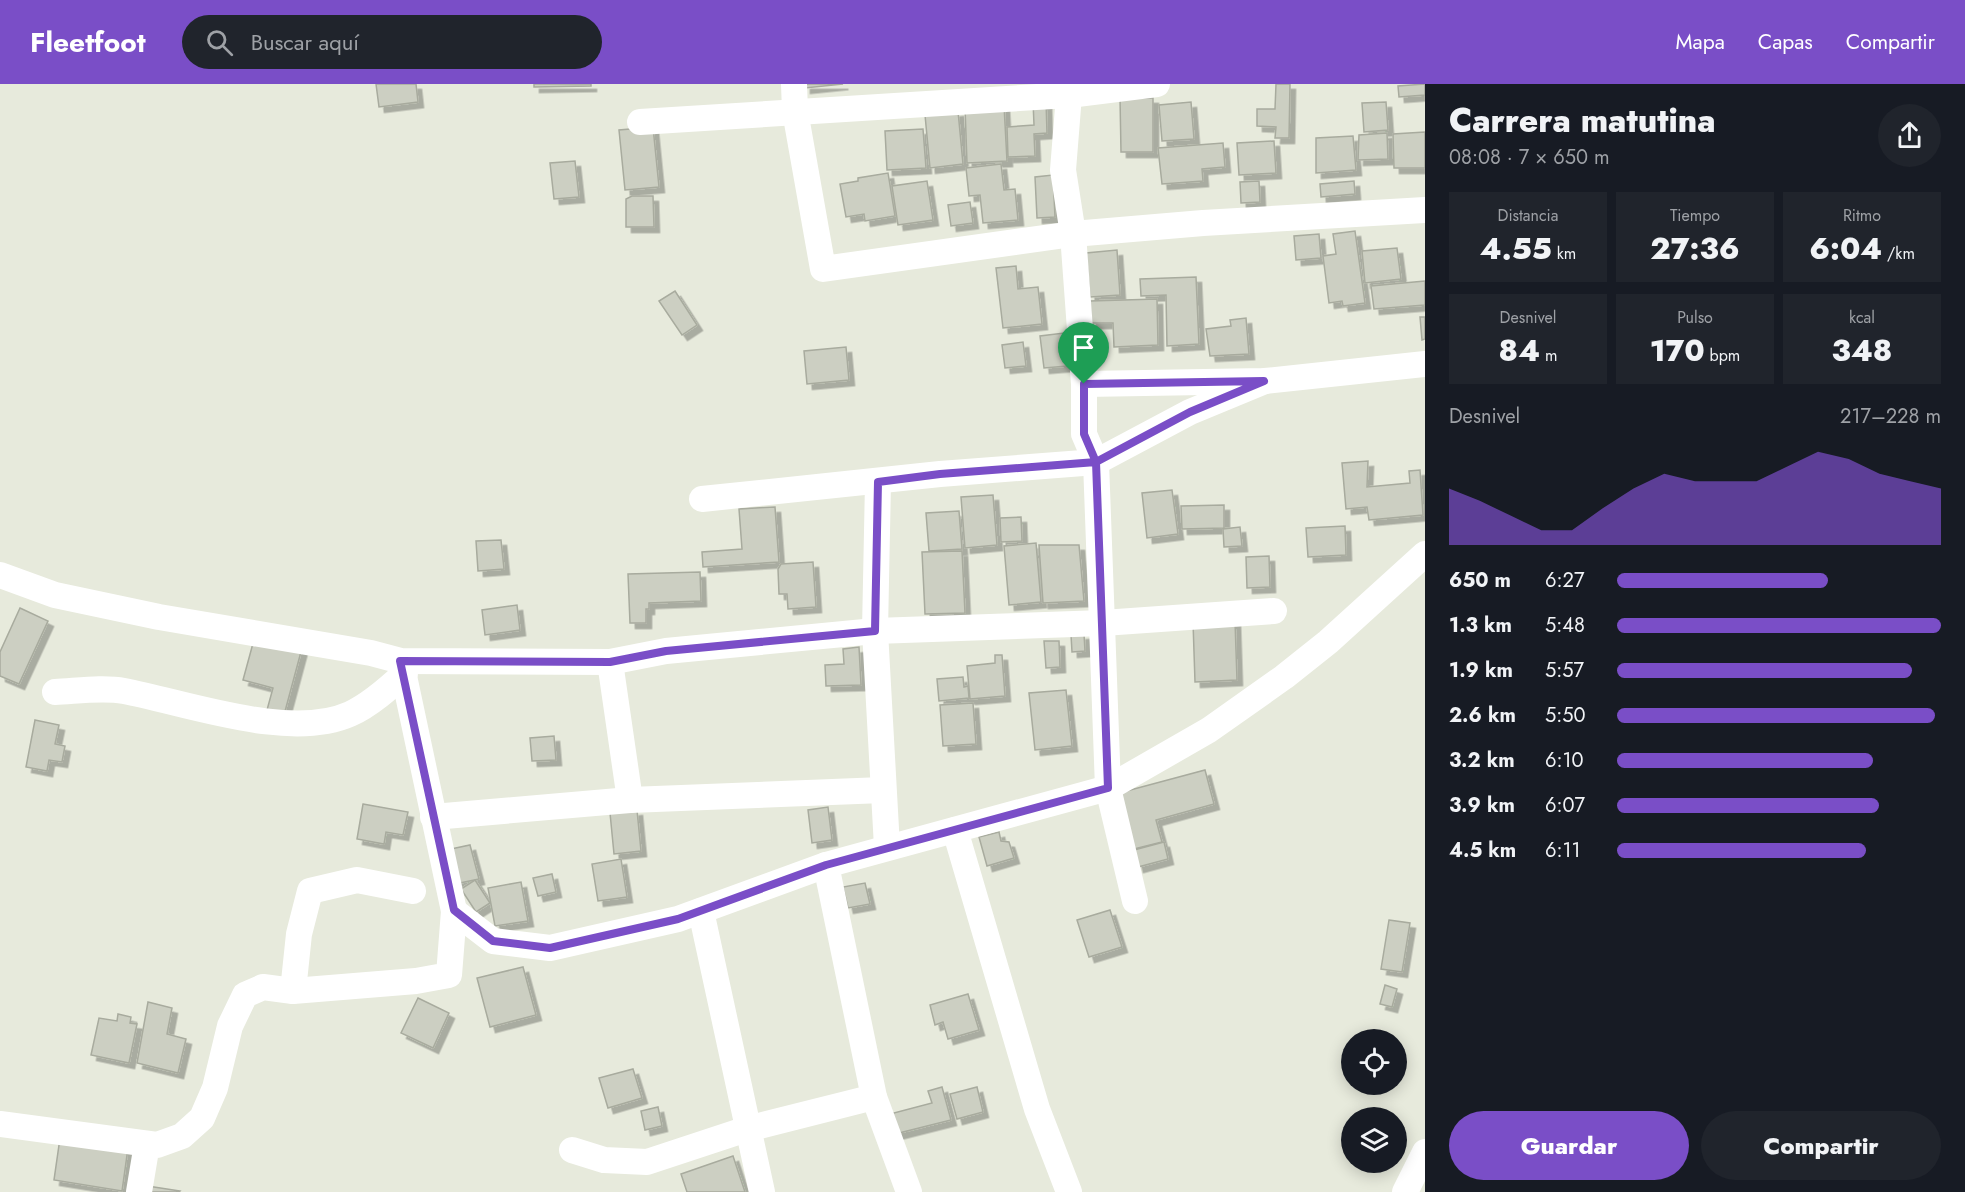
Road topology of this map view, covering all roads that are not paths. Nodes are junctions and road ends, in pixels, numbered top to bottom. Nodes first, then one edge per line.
1 (794, 84) edge
2 (1157, 84) edge
3 (1126, 86) edge
4 (1069, 95) junction
5 (795, 111) junction
6 (640, 122) dead end
7 (1425, 210) edge
8 (1073, 234) junction
9 (1425, 364) edge
10 (1264, 381) junction
11 (1084, 384) junction
12 (1096, 462) junction
13 (878, 482) junction
14 (702, 499) dead end
15 (1425, 554) edge
16 (0, 575) edge
17 (1274, 611) dead end
18 (1103, 623) junction
19 (875, 631) junction
20 (610, 662) junction
21 (403, 667) junction
22 (55, 692) dead end
23 (1108, 788) junction
24 (883, 790) junction
25 (630, 800) junction
26 (433, 817) junction
27 (955, 830) junction
28 (888, 847) junction
29 (826, 865) junction
30 (413, 891) dead end
31 (1135, 901) dead end
32 (454, 910) junction
33 (701, 911) junction
34 (293, 991) junction
35 (874, 1097) junction
36 (0, 1124) edge
37 (747, 1129) junction
38 (147, 1144) junction
39 (572, 1150) dead end
40 (1425, 1152) edge
41 (139, 1192) edge
42 (762, 1192) edge
43 (909, 1192) edge
44 (1069, 1192) edge
45 (1405, 1192) edge

1 - 5 street
2 - 3 street
3 - 4 street
4 - 5 street
4 - 8 street
5 - 6 street
5 - 8 street
7 - 8 street
8 - 11 street
9 - 10 street
10 - 11 street
10 - 12 street
11 - 12 street
12 - 13 street
12 - 18 street
13 - 14 street
13 - 19 street
15 - 23 street
16 - 21 street
17 - 18 street
18 - 19 street
18 - 23 street
19 - 20 street
19 - 24 street
20 - 21 street
20 - 25 street
21 - 22 street
21 - 26 street
23 - 27 street
23 - 31 street
24 - 25 street
24 - 28 street
25 - 26 street
26 - 32 street
27 - 28 street
27 - 44 street
28 - 29 street
29 - 33 street
29 - 35 street
30 - 34 street
32 - 33 street
32 - 34 street
33 - 37 street
34 - 38 street
35 - 37 street
35 - 43 street
36 - 38 street
37 - 39 street
37 - 42 street
38 - 41 street
40 - 45 street

